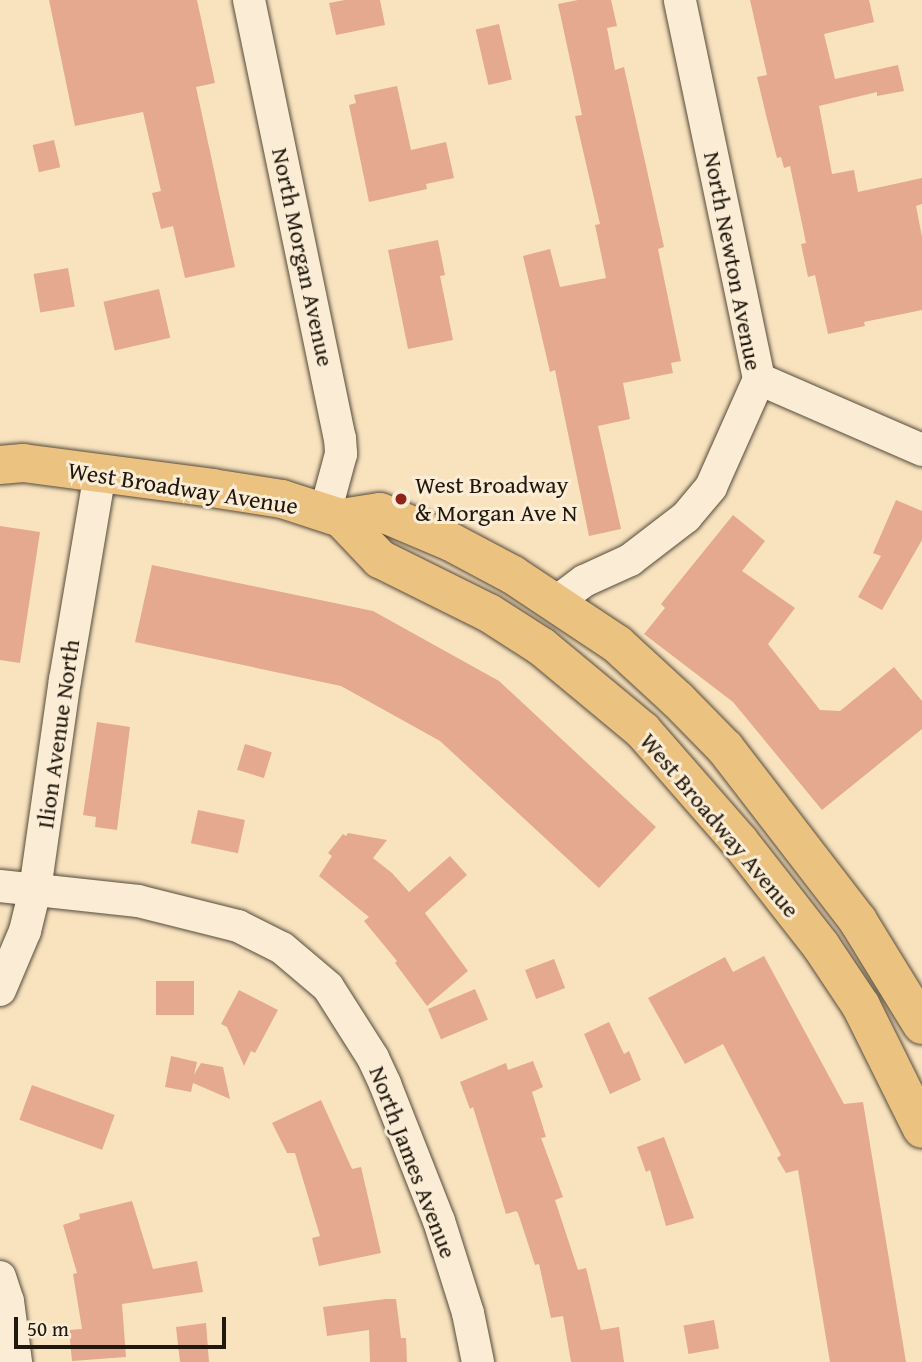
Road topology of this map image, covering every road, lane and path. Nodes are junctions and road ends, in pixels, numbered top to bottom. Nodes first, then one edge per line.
1 (249, 0) edge
2 (680, 0) edge
3 (759, 379) junction
4 (922, 450) edge
5 (8, 461) edge
6 (100, 473) junction
7 (333, 516) junction
8 (556, 602) junction
9 (0, 886) edge
10 (35, 890) junction
11 (0, 990) edge
12 (922, 1026) edge
13 (922, 1129) edge
14 (0, 1277) edge
15 (16, 1362) edge
16 (478, 1362) edge

1 - 7 street, North Morgan Avenue
2 - 3 street, North Newton Avenue
3 - 4 street
3 - 8 street, North Newton Avenue
5 - 6 main road, West Broadway Avenue
6 - 7 main road, West Broadway Avenue
6 - 10 street, Ilion Avenue North
7 - 8 main road, West Broadway Avenue
7 - 13 main road, West Broadway Avenue
8 - 12 main road, West Broadway Avenue
9 - 10 street, North James Avenue
10 - 11 street, Ilion Avenue North
10 - 16 street, North James Avenue
14 - 15 street

